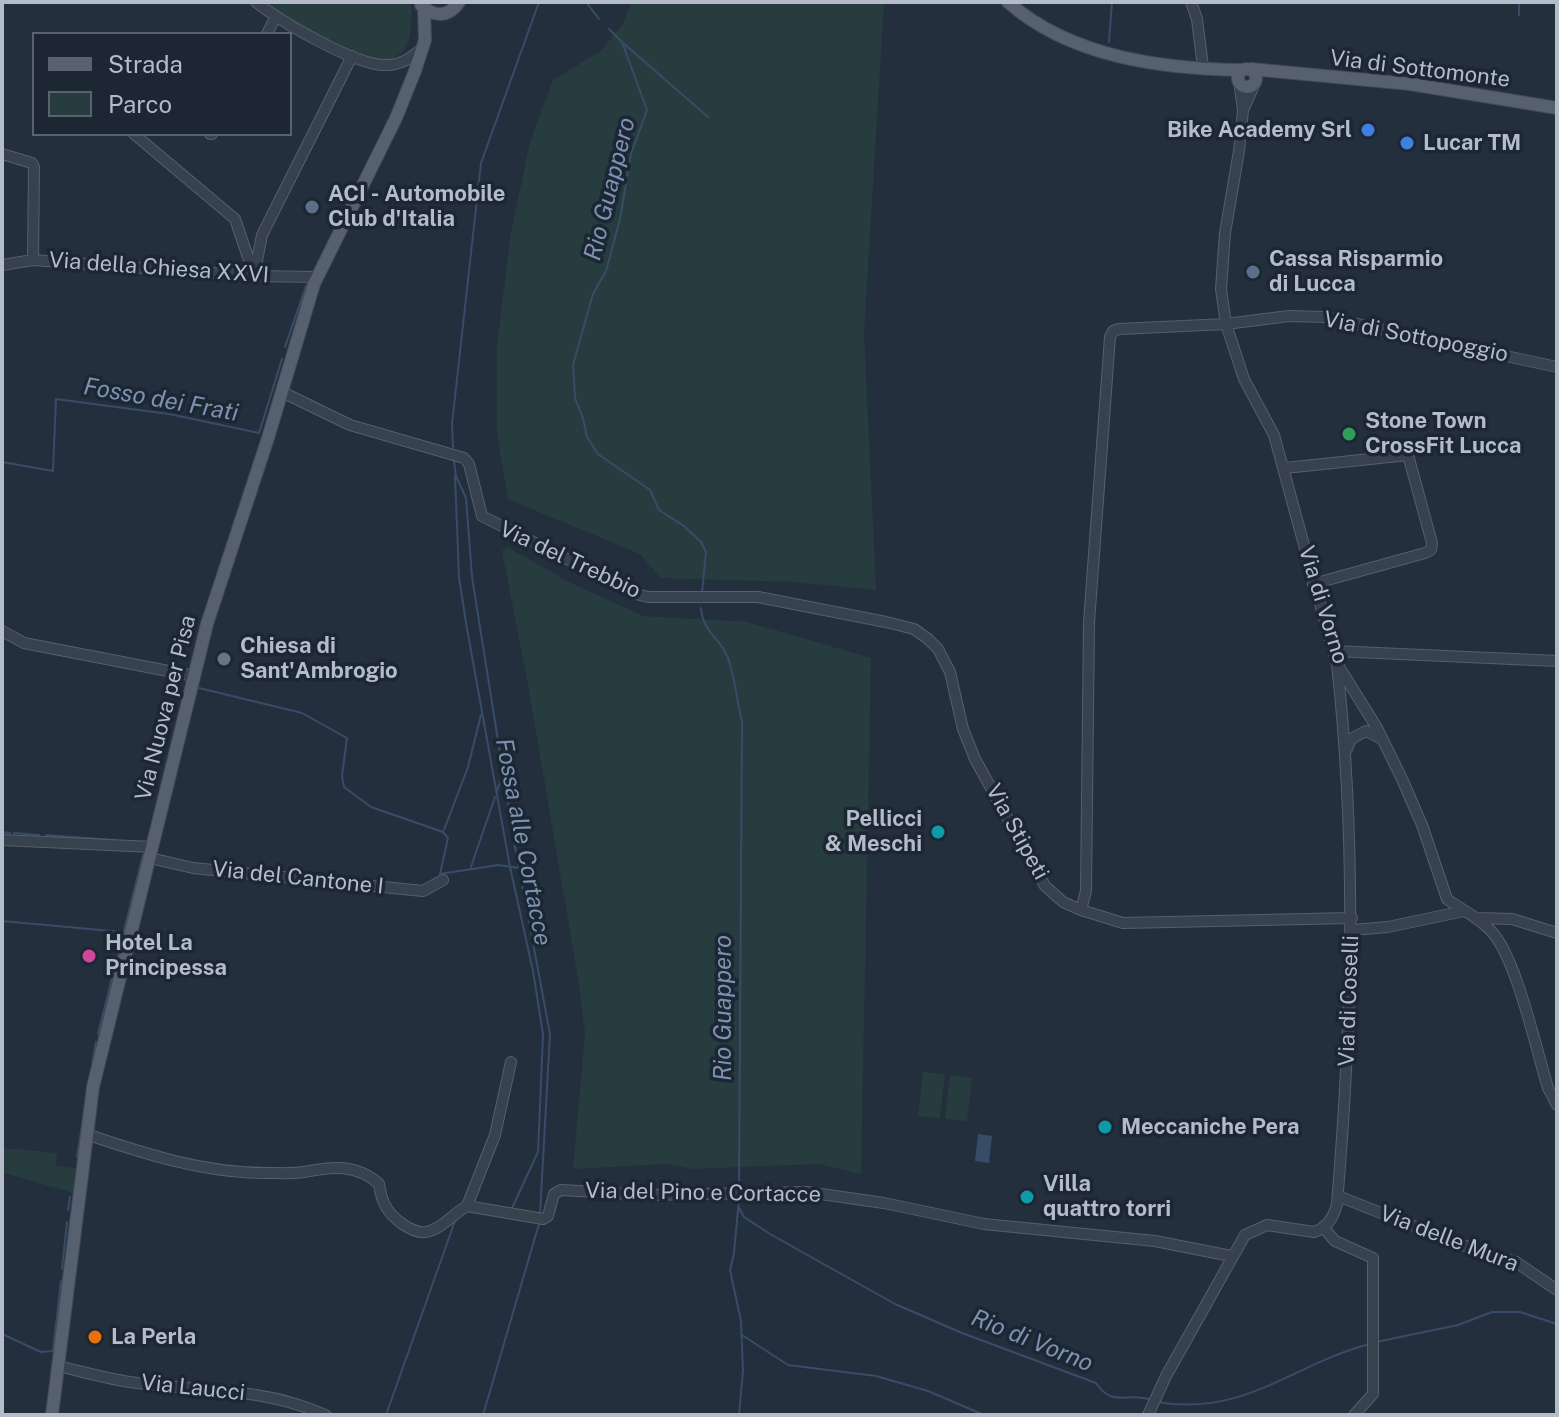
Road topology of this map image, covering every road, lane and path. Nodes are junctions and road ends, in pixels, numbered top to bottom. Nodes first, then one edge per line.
1 (256, 2) edge
2 (459, 2) edge
3 (1008, 2) edge
4 (1191, 2) edge
5 (422, 5) edge
6 (446, 13) junction
7 (276, 16) junction
8 (268, 32) edge
9 (424, 44) junction
10 (352, 56) junction
11 (1207, 67) junction
12 (1247, 76) junction
13 (1557, 108) edge
14 (136, 136) edge
15 (2, 154) edge
16 (33, 260) junction
17 (2, 265) edge
18 (254, 276) junction
19 (317, 277) junction
20 (1226, 324) junction
21 (1557, 367) edge
22 (282, 392) junction
23 (1285, 468) junction
24 (1313, 584) junction
25 (914, 629) joint
26 (2, 631) edge
27 (1335, 657) junction
28 (1557, 661) edge
29 (194, 676) junction
30 (1382, 739) junction
31 (1345, 753) junction
32 (2, 840) edge
33 (151, 852) junction
34 (443, 880) dead end
35 (1081, 910) junction
36 (1464, 911) junction
37 (1352, 918) junction
38 (1477, 918) junction
39 (1352, 930) junction
40 (1557, 933) edge
41 (511, 1062) dead end
42 (1557, 1105) edge
43 (86, 1134) junction
44 (1338, 1196) junction
45 (467, 1206) junction
46 (1323, 1227) junction
47 (1231, 1256) junction
48 (1557, 1290) edge
49 (58, 1366) junction
50 (1149, 1412) edge
51 (52, 1415) edge
52 (325, 1415) edge
53 (1354, 1415) edge

1 - 7 street
2 - 6 main road
3 - 11 main road, Via di Sottomonte
4 - 11 street
5 - 6 main road
5 - 9 main road
6 - 9 main road
7 - 8 street
7 - 10 street
9 - 10 street
9 - 19 main road, Via Nuova per Pisa
10 - 18 street
11 - 12 main road, Via di Sottomonte
12 - 13 main road, Via di Sottomonte
12 - 20 street, Via di Vorno
14 - 18 street
15 - 16 street
16 - 17 street, Via della Chiesa XXVI
16 - 18 street, Via della Chiesa XXVI
18 - 19 street, Via della Chiesa XXVI
19 - 22 main road, Via Nuova per Pisa
20 - 21 street, Via di Sottopoggio
20 - 23 street, Via di Vorno
20 - 35 street, Via di Sottopoggio
22 - 25 street, Via del Trebbio
22 - 29 main road, Via Nuova per Pisa
23 - 24 street, Via di Vorno
23 - 24 street
24 - 27 street, Via di Vorno
25 - 35 street, Via Stipeti
26 - 29 street
27 - 28 street
27 - 30 street, Via di Vorno
27 - 31 street, Via di Coselli
29 - 33 main road, Via Nuova per Pisa
30 - 31 street
30 - 36 street, Via di Vorno
31 - 37 street, Via di Coselli
32 - 33 street, Via del Cantone I
33 - 34 street, Via del Cantone I
33 - 43 main road, Via Nuova per Pisa
35 - 37 street, Via Stipeti
36 - 38 street, Via di Vorno
36 - 39 street
37 - 39 street, Via di Coselli
38 - 40 street
38 - 42 street, Via di Vorno
39 - 44 street, Via di Coselli
41 - 45 street
43 - 45 street
43 - 49 main road, Via Nuova per Pisa
44 - 46 street, Via di Coselli
44 - 48 street, Via delle Mura
45 - 47 street, Via del Pino e Cortacce
46 - 47 street
46 - 53 street
47 - 50 street
49 - 51 main road, Via Nuova per Pisa
49 - 52 street, Via Laucci

